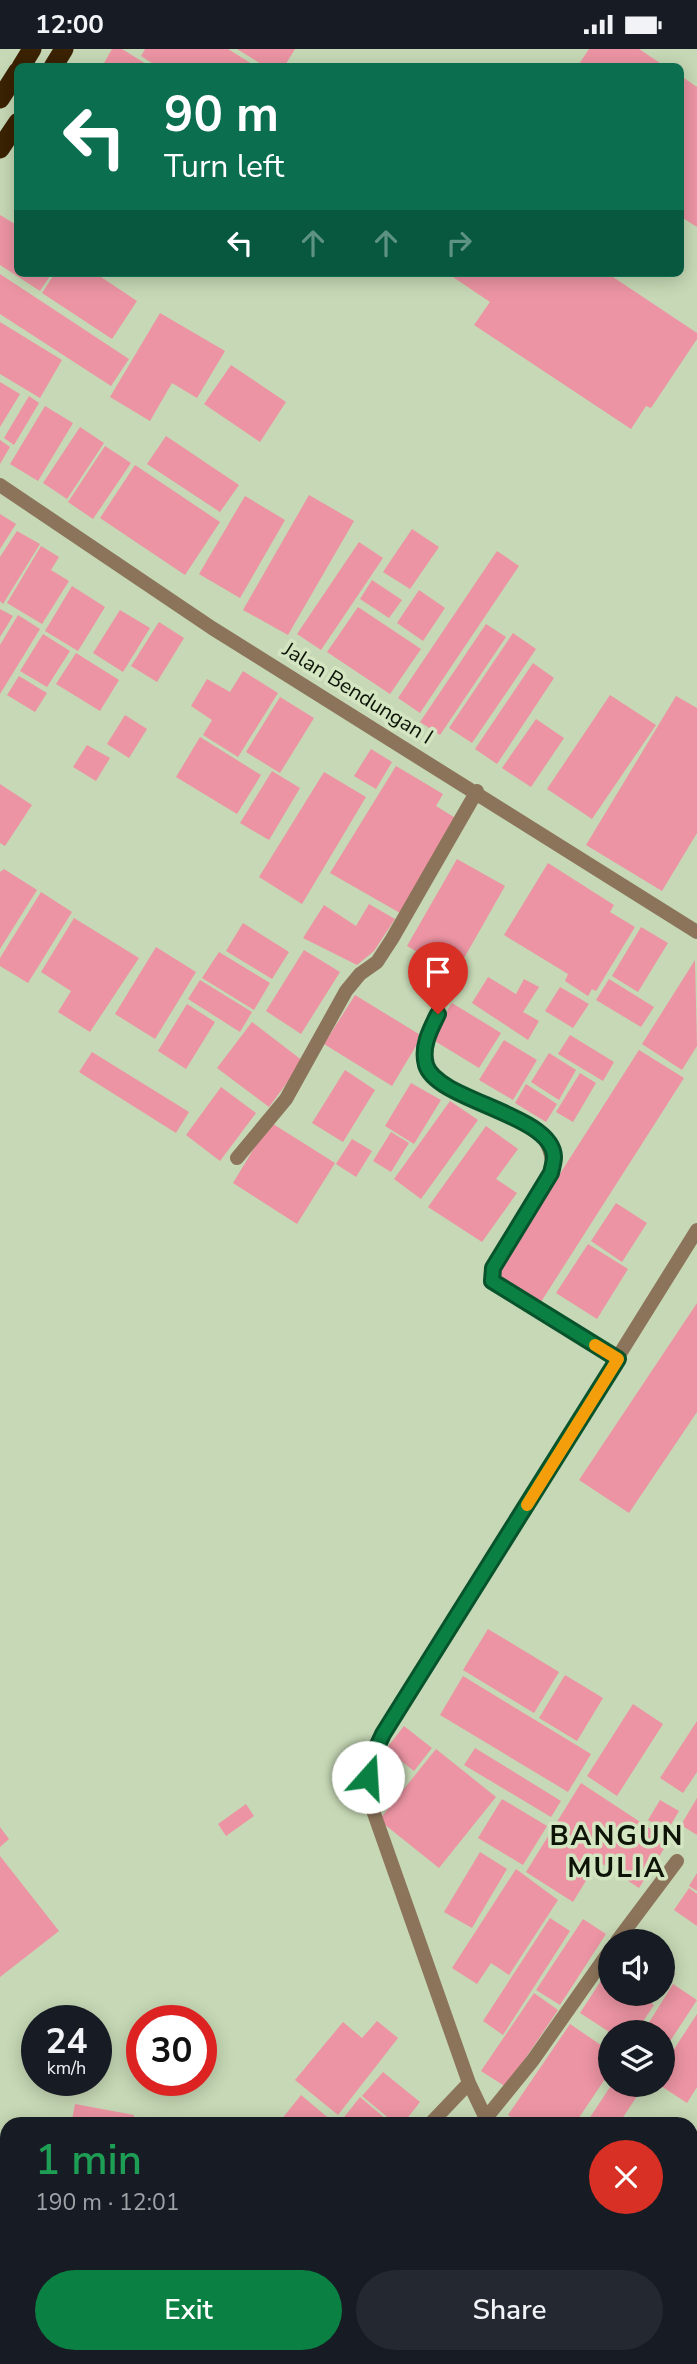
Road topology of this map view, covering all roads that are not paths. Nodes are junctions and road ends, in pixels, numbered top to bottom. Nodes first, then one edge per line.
1 (14, 77) edge
2 (0, 99) edge
3 (14, 128) edge
4 (0, 149) edge
5 (0, 485) edge
6 (477, 791) junction
7 (697, 932) edge
8 (438, 1014) dead end
9 (237, 1158) dead end
10 (697, 1230) edge
11 (618, 1359) junction
12 (677, 1861) dead end
13 (626, 1929) edge
14 (598, 1968) edge
15 (469, 2083) junction
16 (437, 2117) edge
17 (485, 2117) edge
18 (490, 2117) edge

1 - 2 highway
3 - 4 highway
5 - 6 street, Jalan Bendungan I
6 - 7 street, Jalan Bendungan I
6 - 9 street
8 - 11 street
10 - 11 street
11 - 15 street
12 - 13 street
14 - 18 street
15 - 16 street
15 - 17 street

